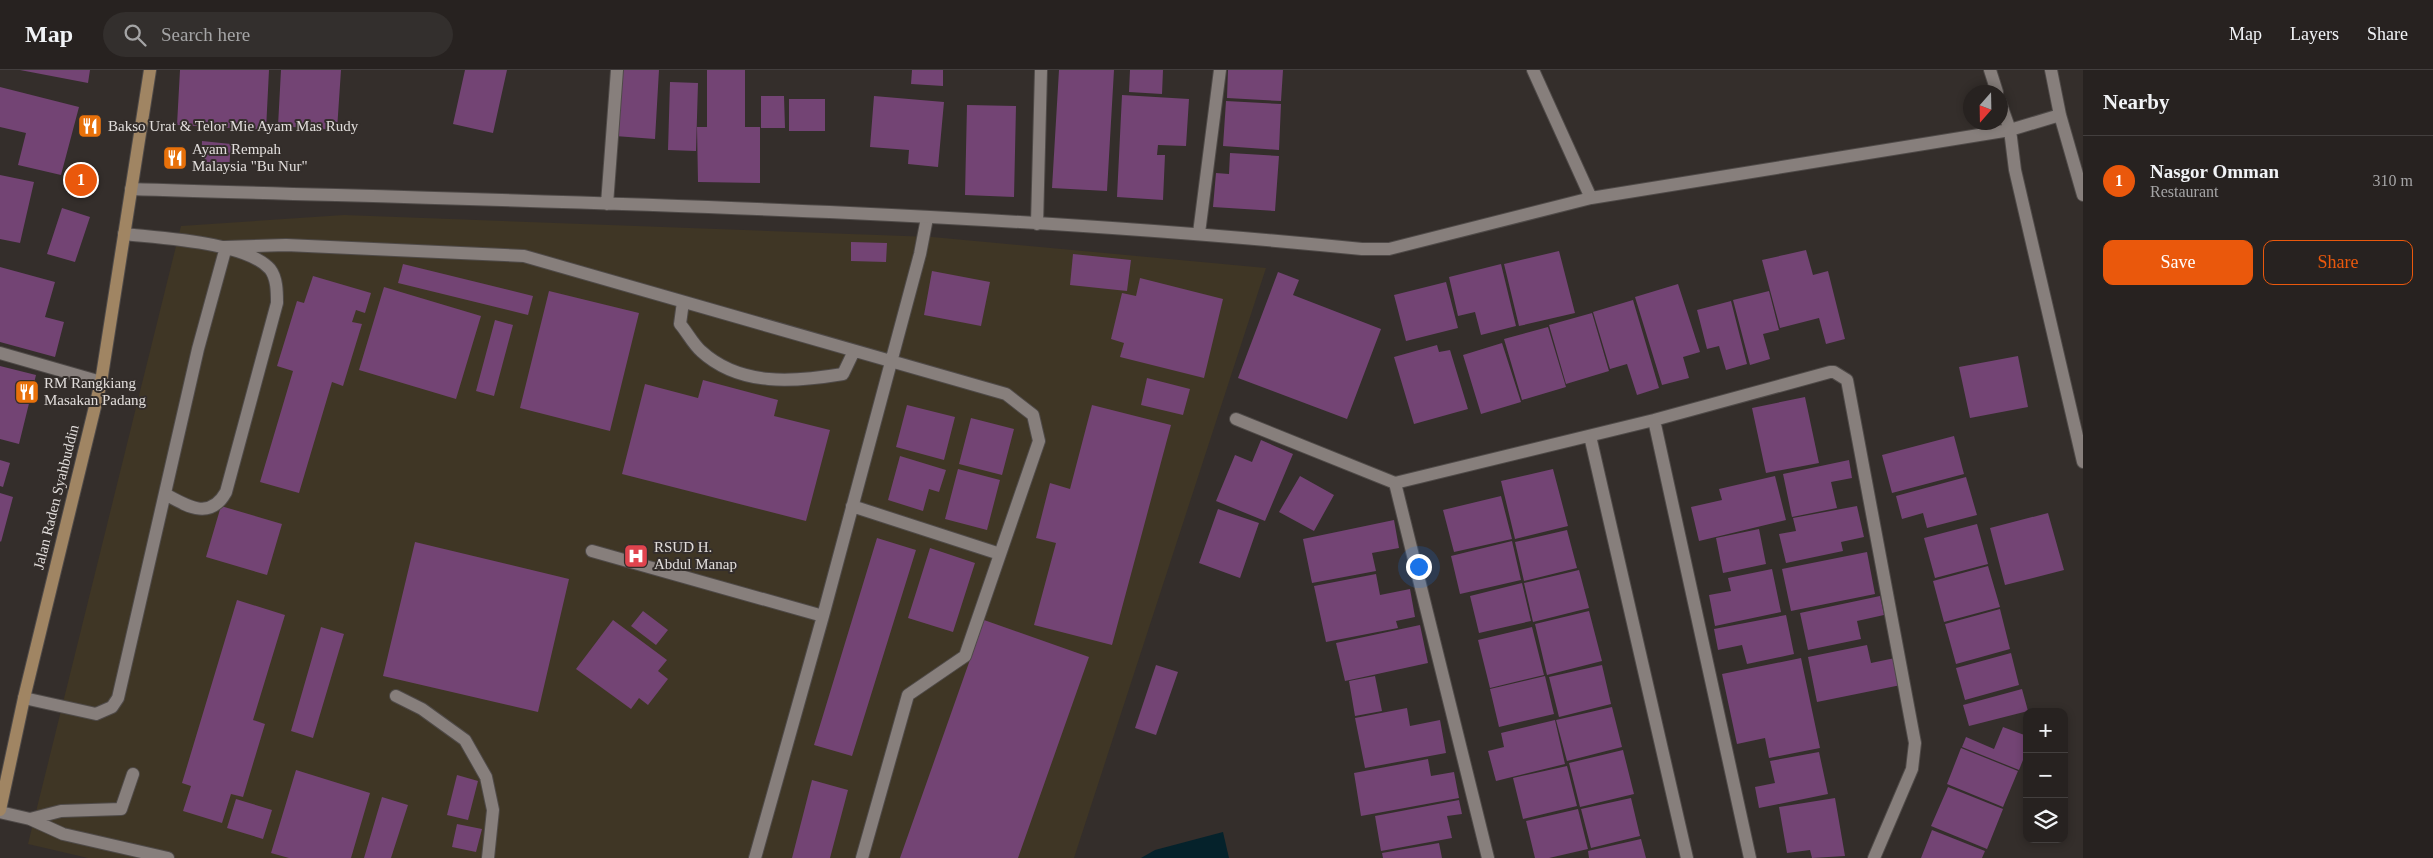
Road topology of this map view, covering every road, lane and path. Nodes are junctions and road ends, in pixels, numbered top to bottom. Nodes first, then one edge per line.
1 (150, 70) edge
2 (617, 70) edge
3 (1041, 70) edge
4 (1220, 70) edge
5 (1532, 70) edge
6 (1990, 70) edge
7 (2051, 70) edge
8 (1995, 85) edge
9 (2060, 115) junction
10 (2008, 124) edge
11 (2010, 130) junction
12 (131, 189) junction
13 (2083, 195) edge
14 (1590, 198) junction
15 (608, 204) junction
16 (927, 218) junction
17 (1036, 224) junction
18 (1199, 233) junction
19 (124, 234) junction
20 (226, 247) junction
21 (682, 302) junction
22 (854, 351) junction
23 (0, 353) edge
24 (891, 363) junction
25 (101, 382) junction
26 (1236, 419) dead end
27 (1654, 420) junction
28 (1590, 436) junction
29 (2083, 462) edge
30 (1395, 483) junction
31 (165, 494) junction
32 (852, 506) junction
33 (592, 551) dead end
34 (1000, 554) junction
35 (823, 616) junction
36 (396, 696) dead end
37 (24, 698) junction
38 (134, 774) dead end
39 (0, 811) edge
40 (30, 819) junction
41 (168, 858) edge
42 (488, 858) edge
43 (755, 858) edge
44 (862, 858) edge
45 (1488, 858) edge
46 (1687, 858) edge
47 (1750, 858) edge
48 (1874, 858) edge

1 - 12 main road, Jalan Raden Syahbuddin
2 - 15 street
3 - 17 street
4 - 18 street
5 - 14 street
6 - 8 street
7 - 9 street
9 - 11 street
9 - 13 street
10 - 11 street
11 - 14 street
11 - 29 street
12 - 15 street
12 - 19 main road, Jalan Raden Syahbuddin
14 - 18 street
15 - 16 street
16 - 17 street
16 - 24 street
17 - 18 street
19 - 20 street
19 - 25 main road, Jalan Raden Syahbuddin
20 - 21 street
20 - 31 street
20 - 31 street
21 - 22 street
21 - 22 street
22 - 24 street
23 - 25 street
24 - 32 street
24 - 34 street
25 - 37 main road, Jalan Raden Syahbuddin
26 - 30 street
27 - 28 street
27 - 47 street
27 - 48 street
28 - 30 street
28 - 46 street
30 - 45 street
31 - 37 street
32 - 34 street
32 - 35 street
33 - 35 street
34 - 44 street
35 - 43 street
36 - 42 street
37 - 39 main road, Jalan Raden Syahbuddin
38 - 40 street
39 - 40 street
40 - 41 street

